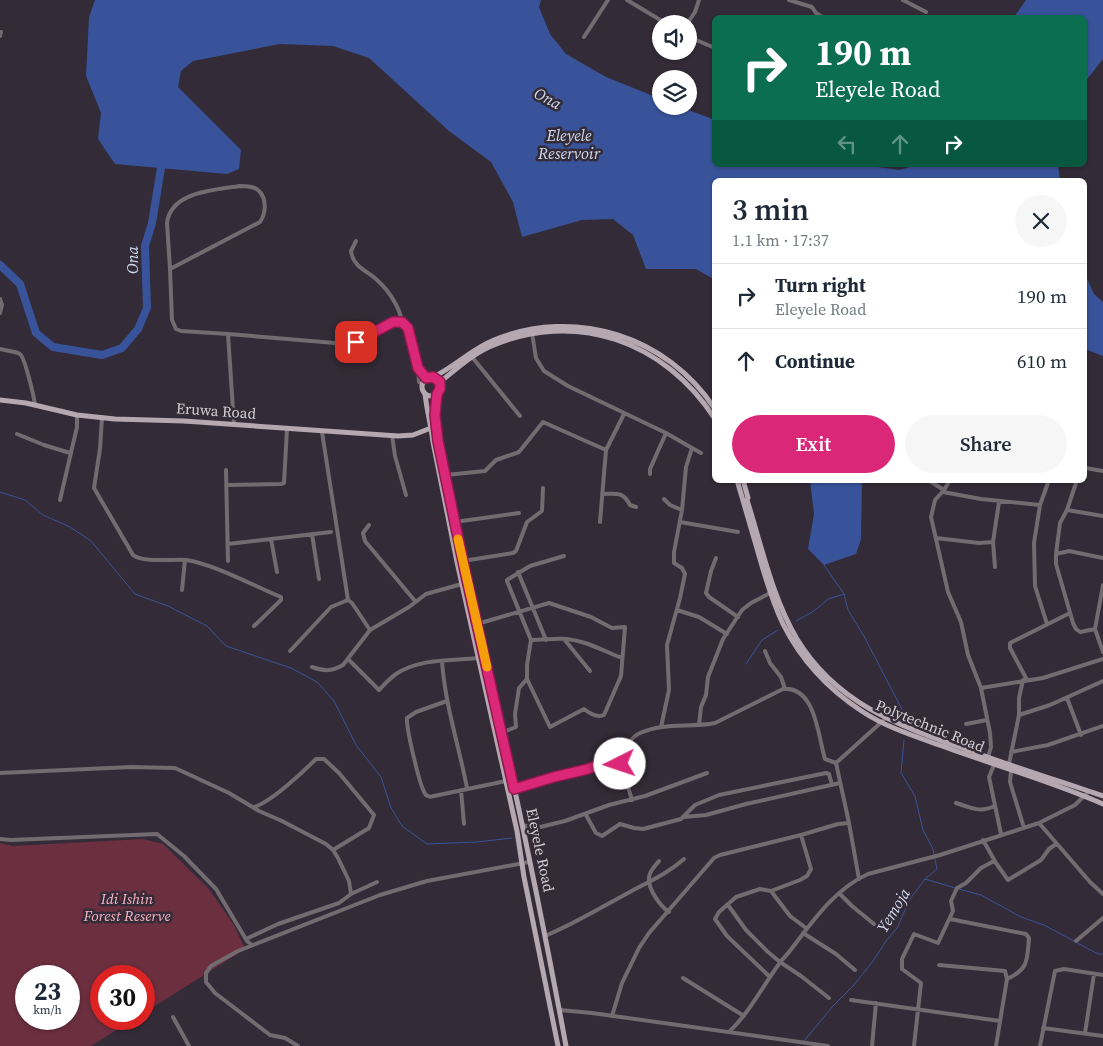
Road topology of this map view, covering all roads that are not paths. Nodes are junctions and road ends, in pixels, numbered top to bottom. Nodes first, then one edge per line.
1 (608, 0) edge
2 (627, 0) edge
3 (699, 0) edge
4 (789, 0) edge
5 (902, 0) edge
6 (926, 12) dead end
7 (692, 15) edge
8 (819, 15) edge
9 (652, 16) edge
10 (584, 37) dead end
11 (697, 40) edge
12 (712, 47) edge
13 (356, 241) dead end
14 (170, 269) junction
15 (0, 299) edge
16 (0, 313) edge
17 (402, 322) junction
18 (532, 333) junction
19 (228, 334) junction
20 (0, 350) edge
21 (472, 357) junction
22 (418, 368) junction
23 (432, 377) junction
24 (440, 382) junction
25 (422, 383) junction
26 (425, 394) junction
27 (437, 394) junction
28 (0, 400) edge
29 (712, 404) edge
30 (35, 405) junction
31 (624, 414) junction
32 (77, 415) junction
33 (712, 415) edge
34 (520, 416) dead end
35 (102, 417) junction
36 (234, 425) junction
37 (434, 427) junction
38 (287, 429) junction
39 (322, 432) junction
40 (666, 433) junction
41 (17, 434) dead end
42 (392, 435) junction
43 (692, 448) junction
44 (606, 450) junction
45 (70, 453) junction
46 (701, 453) dead end
47 (1087, 468) edge
48 (226, 470) dead end
49 (1103, 471) edge
50 (650, 474) dead end
51 (446, 475) junction
52 (738, 483) edge
53 (744, 483) edge
54 (932, 483) edge
55 (948, 483) edge
56 (1048, 483) edge
57 (1076, 483) edge
58 (445, 484) junction
59 (226, 485) junction
60 (543, 488) dead end
61 (944, 491) junction
62 (602, 494) junction
63 (406, 495) dead end
64 (664, 499) dead end
65 (60, 500) dead end
66 (448, 502) junction
67 (999, 502) junction
68 (636, 506) dead end
69 (1040, 506) junction
70 (682, 510) junction
71 (1067, 510) junction
72 (519, 513) dead end
73 (1103, 516) edge
74 (455, 522) junction
75 (600, 522) dead end
76 (680, 522) junction
77 (369, 525) dead end
78 (331, 532) dead end
79 (738, 532) dead end
80 (312, 534) junction
81 (936, 538) junction
82 (271, 539) junction
83 (993, 542) junction
84 (228, 544) junction
85 (1056, 554) junction
86 (564, 556) dead end
87 (716, 558) dead end
88 (1103, 558) edge
89 (185, 560) junction
90 (228, 561) dead end
91 (463, 561) junction
92 (995, 567) dead end
93 (277, 572) dead end
94 (518, 572) junction
95 (319, 579) dead end
96 (462, 584) junction
97 (1103, 585) edge
98 (182, 590) dead end
99 (770, 593) junction
100 (1102, 597) edge
101 (348, 600) junction
102 (415, 601) junction
103 (533, 607) junction
104 (677, 610) junction
105 (520, 612) junction
106 (1070, 613) junction
107 (738, 617) junction
108 (477, 624) junction
109 (1047, 624) junction
110 (254, 626) dead end
111 (1095, 629) junction
112 (370, 630) junction
113 (727, 634) junction
114 (564, 639) junction
115 (532, 640) junction
116 (546, 640) junction
117 (765, 650) dead end
118 (290, 651) dead end
119 (1103, 652) edge
120 (479, 658) junction
121 (622, 658) junction
122 (348, 659) junction
123 (1103, 659) edge
124 (442, 661) junction
125 (312, 667) dead end
126 (590, 671) dead end
127 (527, 679) junction
128 (1025, 680) junction
129 (1103, 680) edge
130 (981, 688) junction
131 (785, 689) junction
132 (1066, 698) junction
133 (447, 700) junction
134 (1019, 715) junction
135 (884, 720) junction
136 (988, 720) junction
137 (966, 724) dead end
138 (699, 725) junction
139 (1103, 726) edge
140 (661, 727) junction
141 (501, 733) junction
142 (1080, 735) junction
143 (1012, 752) junction
144 (988, 757) junction
145 (615, 758) junction
146 (836, 763) junction
147 (1009, 764) junction
148 (994, 765) junction
149 (1011, 771) junction
150 (0, 772) edge
151 (706, 773) dead end
152 (506, 782) junction
153 (840, 783) junction
154 (832, 785) junction
155 (467, 788) junction
156 (514, 789) junction
157 (461, 790) junction
158 (1086, 793) junction
159 (1103, 796) edge
160 (632, 800) junction
161 (956, 803) dead end
162 (1103, 804) edge
163 (995, 806) junction
164 (254, 808) junction
165 (586, 815) junction
166 (684, 818) junction
167 (849, 823) junction
168 (1039, 823) junction
169 (464, 824) dead end
170 (1024, 828) junction
171 (520, 829) junction
172 (1001, 834) junction
173 (801, 835) junction
174 (0, 839) edge
175 (983, 840) junction
176 (1056, 844) junction
177 (333, 850) junction
178 (684, 859) dead end
179 (522, 860) junction
180 (659, 861) dead end
181 (994, 861) junction
182 (529, 862) junction
183 (859, 878) junction
184 (377, 882) dead end
185 (649, 882) junction
186 (771, 891) junction
187 (351, 894) junction
188 (840, 894) junction
189 (1103, 894) edge
190 (728, 905) junction
191 (668, 912) junction
192 (1103, 918) edge
193 (950, 919) junction
194 (874, 924) dead end
195 (806, 928) junction
196 (803, 933) junction
197 (545, 936) junction
198 (246, 939) junction
199 (1076, 941) dead end
200 (259, 943) junction
201 (780, 962) junction
202 (939, 965) dead end
203 (855, 970) dead end
204 (1094, 974) junction
205 (1103, 975) edge
206 (770, 977) junction
207 (683, 978) dead end
208 (1007, 979) junction
209 (829, 998) dead end
210 (851, 1000) dead end
211 (876, 1003) junction
212 (919, 1009) junction
213 (560, 1010) junction
214 (612, 1016) junction
215 (744, 1016) junction
216 (173, 1017) dead end
217 (1000, 1021) junction
218 (1043, 1028) junction
219 (728, 1032) junction
220 (1085, 1034) junction
221 (1103, 1036) edge
222 (189, 1046) edge
223 (298, 1046) edge
224 (558, 1046) edge
225 (566, 1046) edge
226 (828, 1046) edge
227 (872, 1046) edge
228 (914, 1046) edge
229 (996, 1046) edge
230 (1040, 1046) edge

1 - 10 street
2 - 9 street
3 - 7 street
4 - 8 street
5 - 6 street
11 - 12 street
13 - 17 street
14 - 14 street
14 - 19 street
15 - 16 street
17 - 19 street
17 - 22 street
18 - 21 main road
18 - 31 street
18 - 33 main road
19 - 36 street
20 - 30 street
21 - 24 main road
21 - 34 street
22 - 23 street
22 - 25 street
23 - 24 main road
23 - 25 main road
23 - 29 main road
24 - 27 main road
25 - 26 main road
26 - 27 main road
26 - 37 main road
27 - 37 main road
28 - 30 main road, Eruwa Road
30 - 32 main road, Eruwa Road
31 - 40 street
31 - 44 street
32 - 35 main road, Eruwa Road
32 - 45 street
35 - 36 main road, Eruwa Road
35 - 89 street
36 - 38 main road, Eruwa Road
37 - 42 main road, Eruwa Road
37 - 51 main road, Eleyele Road
37 - 58 main road, Eleyele Road
38 - 39 main road, Eruwa Road
38 - 59 street
39 - 42 main road, Eruwa Road
39 - 101 street
40 - 43 street
40 - 50 street
41 - 45 street
42 - 63 street
43 - 46 street
43 - 70 street
44 - 51 street
44 - 62 street
45 - 65 street
47 - 49 street
48 - 59 street
51 - 58 main road, Eleyele Road
52 - 99 main road, Polytechnic Road
53 - 135 main road, Polytechnic Road
54 - 61 street
55 - 61 street
56 - 69 street
57 - 71 street
58 - 66 main road, Eleyele Road
59 - 84 street
60 - 91 street
61 - 67 street
61 - 81 street
62 - 68 street
62 - 75 street
64 - 70 street
66 - 74 main road, Eleyele Road
66 - 96 main road, Eleyele Road
67 - 69 street
67 - 83 street
69 - 109 street
70 - 76 street
71 - 73 street
71 - 85 street
72 - 74 street
74 - 91 main road, Eleyele Road
76 - 79 street
76 - 104 street
77 - 102 street
78 - 80 street
80 - 82 street
80 - 95 street
81 - 83 street
81 - 130 street
82 - 84 street
82 - 93 street
83 - 92 street
84 - 90 street
85 - 88 street
85 - 106 street
86 - 94 street
87 - 107 street
89 - 98 street
89 - 110 street
91 - 108 main road, Eleyele Road
94 - 103 street
94 - 105 street
96 - 102 street
96 - 120 main road, Eleyele Road
97 - 100 street
99 - 107 street
99 - 135 main road, Polytechnic Road
100 - 111 street
101 - 112 street
101 - 118 street
102 - 112 street
103 - 105 street
103 - 116 street
103 - 121 street
104 - 113 street
104 - 140 street
105 - 108 street
105 - 115 street
106 - 109 street
106 - 111 street
107 - 113 street
108 - 141 main road, Eleyele Road
109 - 128 street
111 - 119 street
112 - 122 street
113 - 138 street
114 - 116 street
114 - 121 street
114 - 126 street
115 - 116 street
115 - 127 street
117 - 131 street
120 - 124 street
120 - 152 main road, Eleyele Road
121 - 127 street
122 - 124 street
122 - 125 street
123 - 128 street
124 - 133 street
127 - 141 street
128 - 130 street
128 - 134 street
129 - 132 street
130 - 136 street
131 - 138 street
131 - 146 street
132 - 134 street
132 - 142 street
133 - 155 street
133 - 157 street
134 - 143 street
135 - 144 main road, Polytechnic Road
135 - 146 street
135 - 148 main road, Polytechnic Road
136 - 137 street
136 - 144 street
138 - 140 street
139 - 142 street
140 - 145 street
141 - 156 main road, Eleyele Road
142 - 143 street
143 - 147 street
144 - 147 main road, Polytechnic Road
145 - 156 street
145 - 160 street
146 - 153 street
147 - 158 main road, Polytechnic Road
148 - 149 main road, Polytechnic Road
148 - 163 street
149 - 158 main road, Polytechnic Road
149 - 170 street
150 - 164 street
151 - 160 street
152 - 155 street
152 - 171 main road, Eleyele Road
153 - 154 street
153 - 167 street
154 - 166 street
154 - 166 street
155 - 157 street
156 - 171 main road, Eleyele Road
157 - 169 street
158 - 159 main road, Polytechnic Road
158 - 162 main road, Polytechnic Road
158 - 168 street
160 - 165 street
161 - 163 street
163 - 172 street
164 - 177 street
164 - 177 street
165 - 166 street
165 - 171 street
167 - 173 street
167 - 183 street
168 - 170 street
168 - 176 street
170 - 172 street
171 - 179 main road, Eleyele Road
171 - 182 main road, Eleyele Road
172 - 175 street
173 - 186 street
173 - 191 street
174 - 198 street
175 - 181 street
175 - 183 street
176 - 181 street
176 - 189 street
177 - 187 street
178 - 185 street
179 - 182 street
179 - 200 street
179 - 224 main road, Eleyele Road
180 - 185 street
181 - 193 street
182 - 197 main road, Eleyele Road
183 - 188 street
184 - 187 street
185 - 191 street
185 - 197 street
186 - 190 street
186 - 195 street
187 - 198 street
188 - 194 street
188 - 195 street
190 - 201 street
190 - 206 street
191 - 214 street
192 - 199 street
193 - 208 street
193 - 212 street
195 - 196 street
196 - 201 street
196 - 203 street
197 - 213 main road, Eleyele Road
198 - 200 street
200 - 223 street
201 - 206 street
201 - 209 street
202 - 208 street
204 - 205 street
204 - 218 street
204 - 220 street
206 - 215 street
207 - 215 street
208 - 217 street
210 - 211 street
211 - 212 street
211 - 227 street
212 - 217 street
212 - 228 street
213 - 214 street
213 - 225 main road, Eleyele Road
214 - 219 street
215 - 219 street
216 - 222 street
217 - 229 street
218 - 220 street
218 - 230 street
219 - 226 street
220 - 221 street

